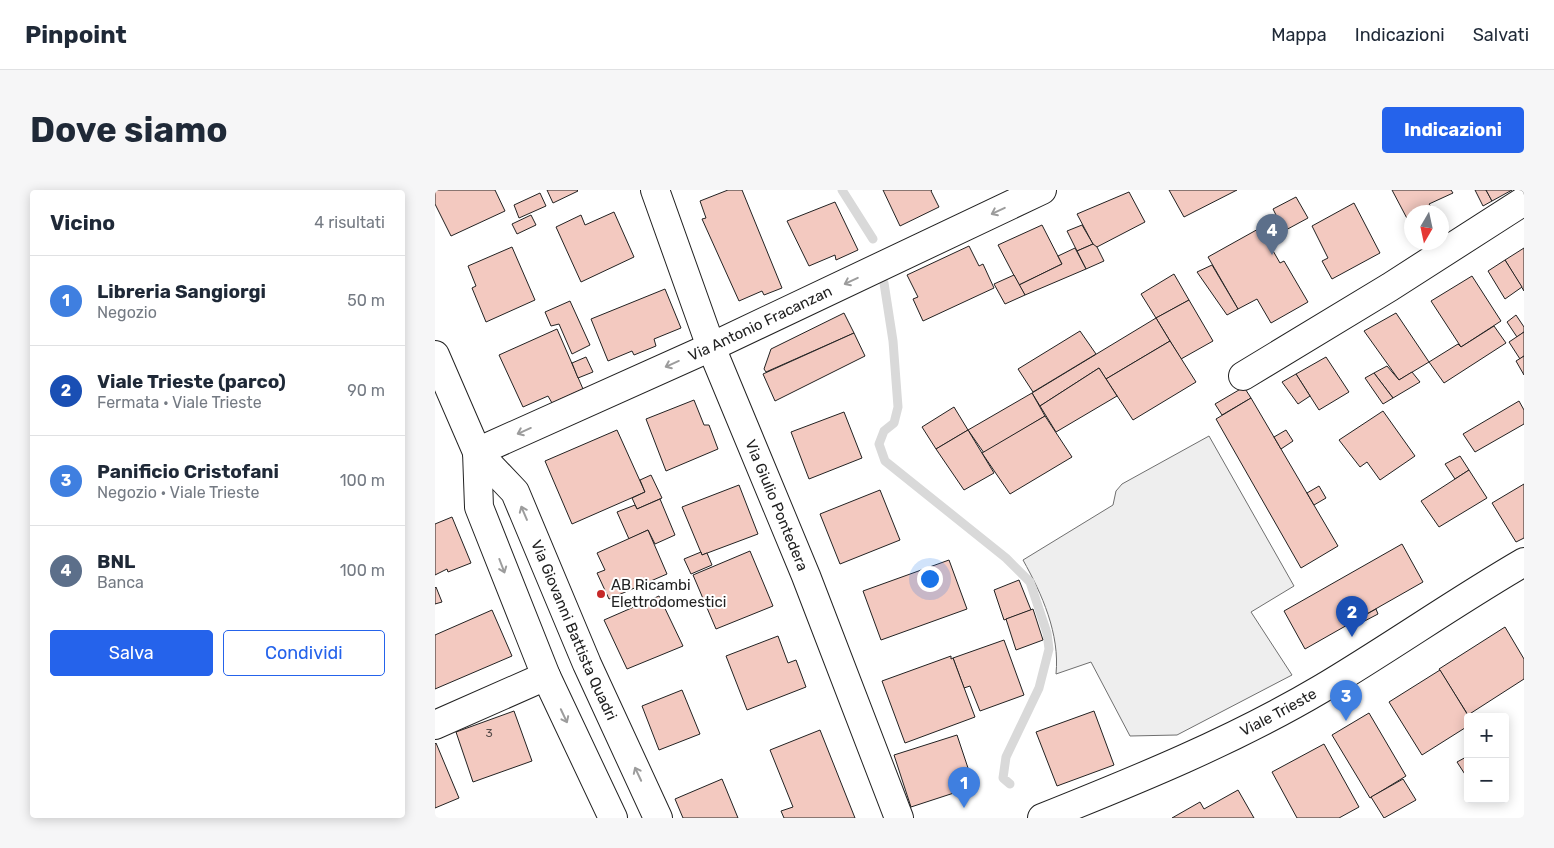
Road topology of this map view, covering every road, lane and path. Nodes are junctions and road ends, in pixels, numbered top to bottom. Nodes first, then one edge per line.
1 (655, 190) edge
2 (1042, 190) edge
3 (1524, 201) edge
4 (711, 348) junction
5 (435, 355) edge
6 (1243, 376) dead end
7 (477, 452) junction
8 (1524, 562) edge
9 (546, 676) junction
10 (435, 725) edge
11 (613, 818) edge
12 (658, 818) edge
13 (899, 818) edge
14 (1042, 818) edge

1 - 4 street, Via Giulio Pontedera
2 -> 4 street, Via Antonio Fracanzan
3 - 6 street
4 -> 7 street, Via Antonio Fracanzan
4 - 13 street, Via Giulio Pontedera
5 - 7 street, Via Giovanni Battista Quadri
7 -> 9 street, Via Giovanni Battista Quadri
12 -> 7 street, Via Giovanni Battista Quadri
8 - 14 street, Viale Trieste
9 - 10 street
9 -> 11 street, Via Giovanni Battista Quadri

